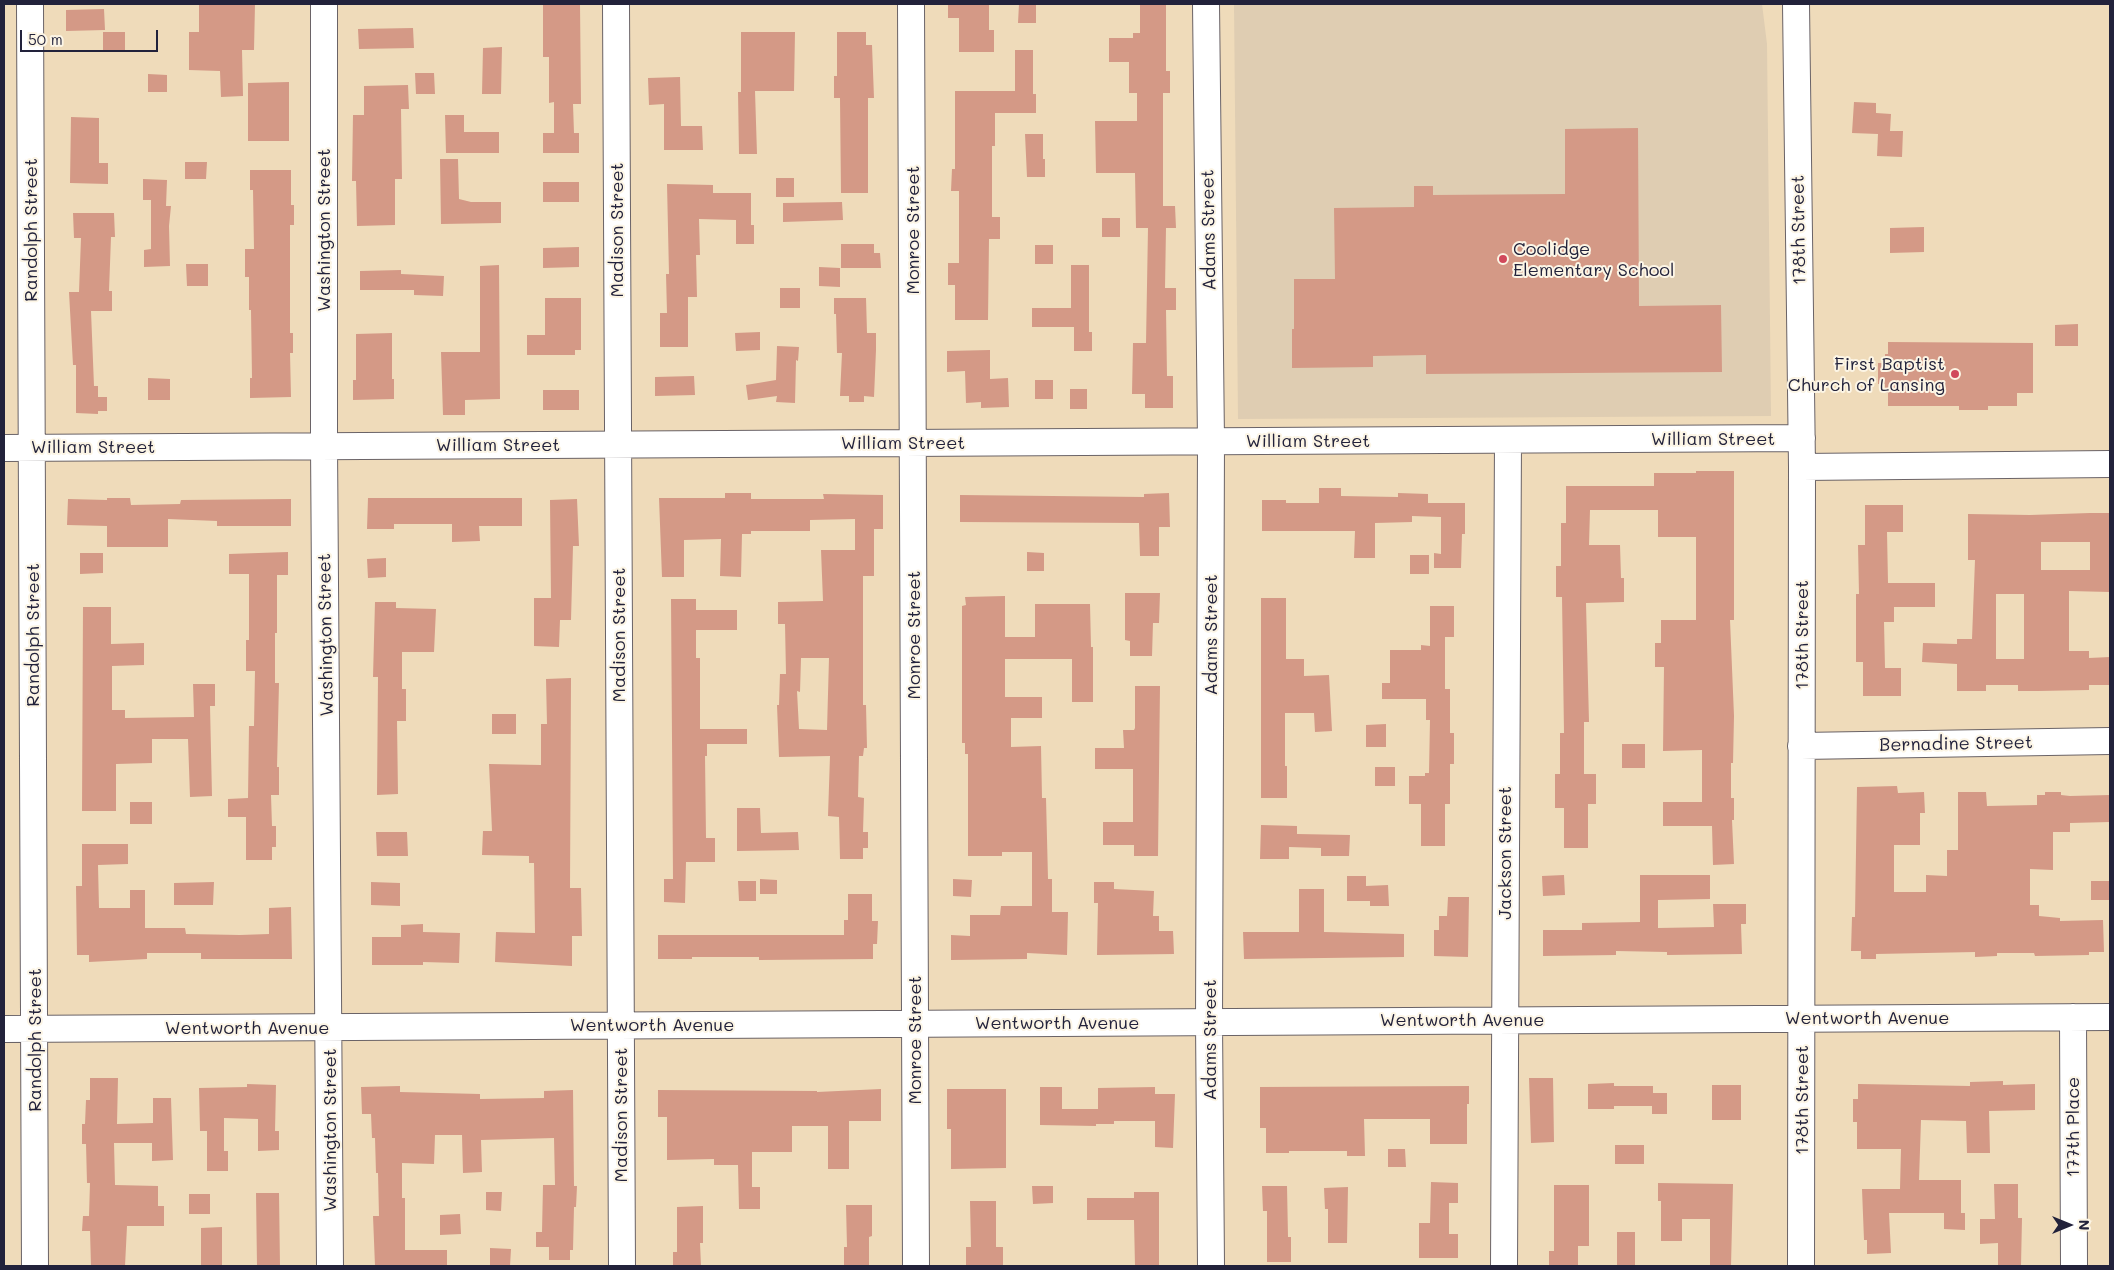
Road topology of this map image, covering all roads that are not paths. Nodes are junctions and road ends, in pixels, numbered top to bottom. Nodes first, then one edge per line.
1 (30, 4) edge
2 (324, 4) edge
3 (616, 4) edge
4 (911, 4) edge
5 (1206, 4) edge
6 (1796, 4) edge
7 (1802, 438) junction
8 (1508, 440) junction
9 (1211, 441) junction
10 (914, 443) junction
11 (618, 444) junction
12 (324, 446) junction
13 (4, 448) edge
14 (32, 448) junction
15 (2110, 464) edge
16 (1802, 467) junction
17 (2110, 742) edge
18 (1801, 746) junction
19 (2073, 1017) junction
20 (2110, 1017) edge
21 (1802, 1019) junction
22 (1505, 1020) junction
23 (1209, 1022) junction
24 (914, 1024) junction
25 (621, 1026) junction
26 (330, 1027) junction
27 (4, 1029) edge
28 (35, 1029) junction
29 (35, 1266) edge
30 (330, 1266) edge
31 (622, 1266) edge
32 (916, 1266) edge
33 (1211, 1266) edge
34 (1504, 1266) edge
35 (1801, 1266) edge
36 (2074, 1266) edge

1 - 14 street, Randolph Street
2 - 12 street, Washington Street
3 - 11 street, Madison Street
4 - 10 street, Monroe Street
5 - 9 street, Adams Street
6 - 7 street, 178th Street
7 - 8 street, William Street
7 - 16 street, 178th Street
8 - 9 street, William Street
8 - 22 street, Jackson Street
9 - 10 street, William Street
9 - 23 street, Adams Street
10 - 11 street, William Street
10 - 24 street, Monroe Street
11 - 12 street, William Street
11 - 25 street, Madison Street
12 - 14 street, William Street
12 - 26 street, Washington Street
13 - 14 street, William Street
14 - 28 street, Randolph Street
15 - 16 street
16 - 18 street, 178th Street
17 - 18 street, Bernadine Street
18 - 21 street, 178th Street
19 - 20 street, Wentworth Avenue
19 - 21 street, Wentworth Avenue
19 - 36 street, 177th Place
21 - 22 street, Wentworth Avenue
21 - 35 street, 178th Street
22 - 23 street, Wentworth Avenue
22 - 34 street, Jackson Street
23 - 24 street, Wentworth Avenue
23 - 33 street, Adams Street
24 - 25 street, Wentworth Avenue
24 - 32 street, Monroe Street
25 - 26 street, Wentworth Avenue
25 - 31 street, Madison Street
26 - 28 street, Wentworth Avenue
26 - 30 street, Washington Street
27 - 28 street, Wentworth Avenue
28 - 29 street, Randolph Street

